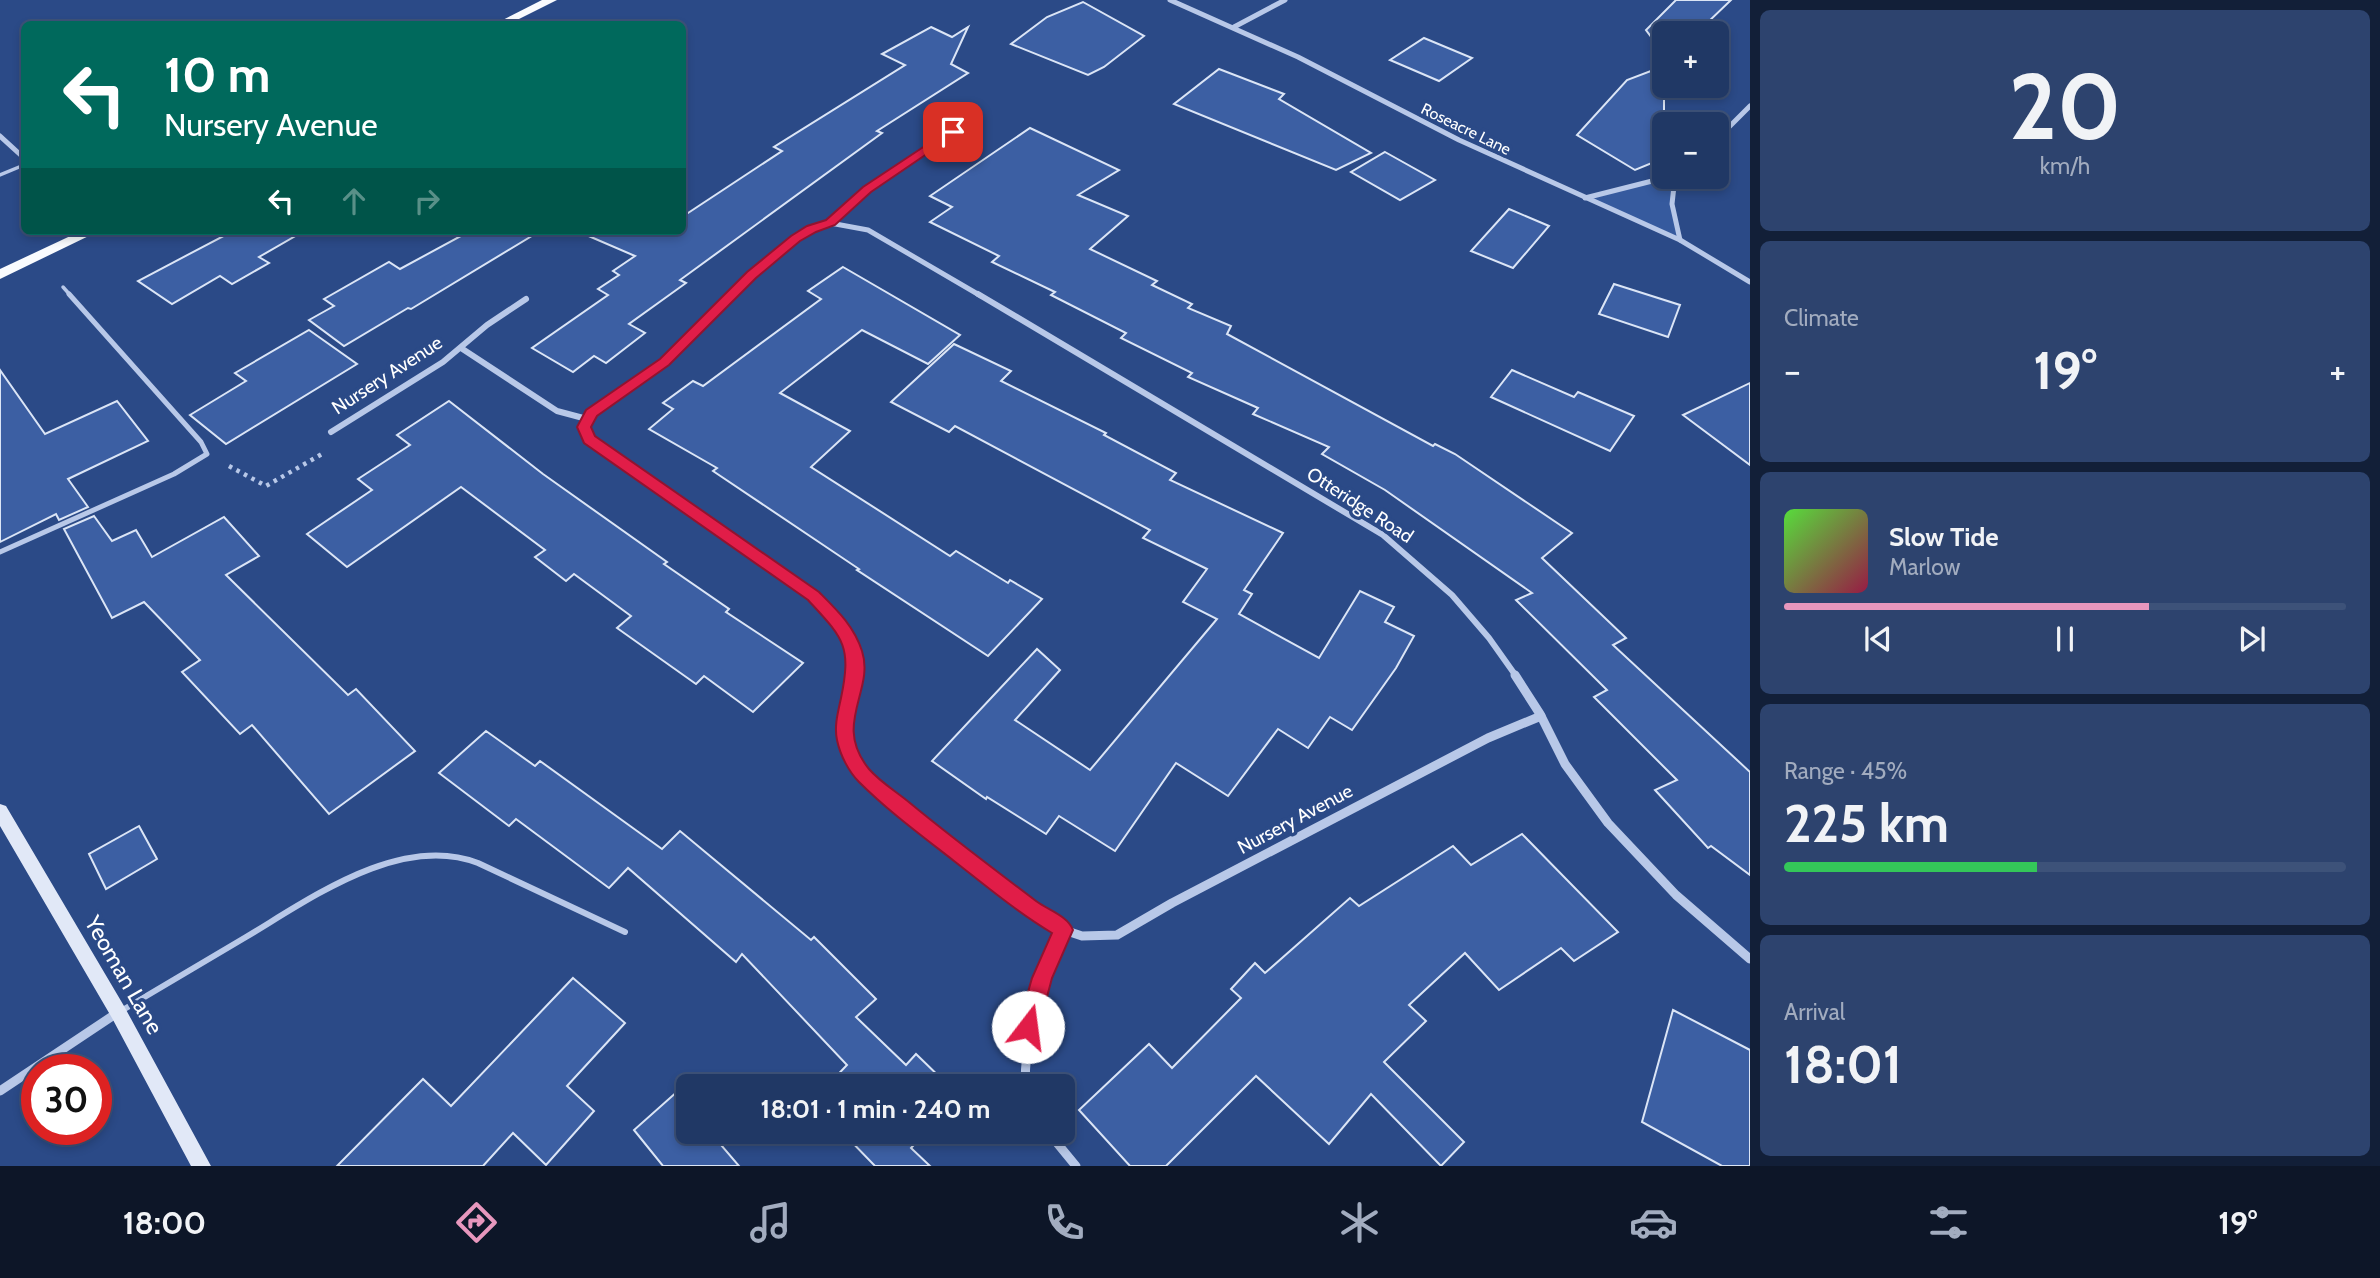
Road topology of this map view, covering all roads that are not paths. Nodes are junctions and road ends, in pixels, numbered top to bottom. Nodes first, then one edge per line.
1 (551, 0) edge
2 (1170, 0) edge
3 (1285, 0) edge
4 (507, 21) edge
5 (1234, 27) junction
6 (1750, 106) edge
7 (975, 118) dead end
8 (1729, 127) edge
9 (0, 136) edge
10 (21, 155) edge
11 (21, 166) edge
12 (0, 175) edge
13 (1652, 181) edge
14 (1674, 189) edge
15 (1584, 198) junction
16 (830, 223) junction
17 (84, 235) edge
18 (1680, 240) junction
19 (0, 275) edge
20 (1750, 282) edge
21 (63, 287) dead end
22 (526, 299) dead end
23 (461, 348) junction
24 (587, 419) junction
25 (331, 432) road end
26 (0, 552) edge
27 (1541, 716) junction
28 (0, 811) edge
29 (1064, 930) junction
30 (625, 932) dead end
31 (1750, 959) edge
32 (118, 1012) junction
33 (1024, 1074) edge
34 (0, 1091) edge
35 (1058, 1144) edge
36 (201, 1166) edge
37 (1076, 1166) edge

1 - 4 main road
2 - 5 street, Roseacre Lane
3 - 5 street
5 - 15 street, Roseacre Lane
6 - 8 street
7 - 16 street
9 - 10 street
11 - 12 lane
13 - 15 street
14 - 18 street
15 - 18 street, Roseacre Lane
16 - 24 street
16 - 27 street, Otteridge Road
17 - 19 main road
18 - 20 street, Roseacre Lane
21 - 26 lane
22 - 23 street, Nursery Avenue
23 - 24 street, Nursery Avenue
23 - 25 street, Nursery Avenue
24 - 29 street, Nursery Avenue
27 - 29 street, Nursery Avenue
27 - 31 street, Otteridge Road
28 - 32 street, Yeoman Lane
29 - 33 street
30 - 32 lane
32 - 34 street
32 - 36 street, Yeoman Lane
35 - 37 street

